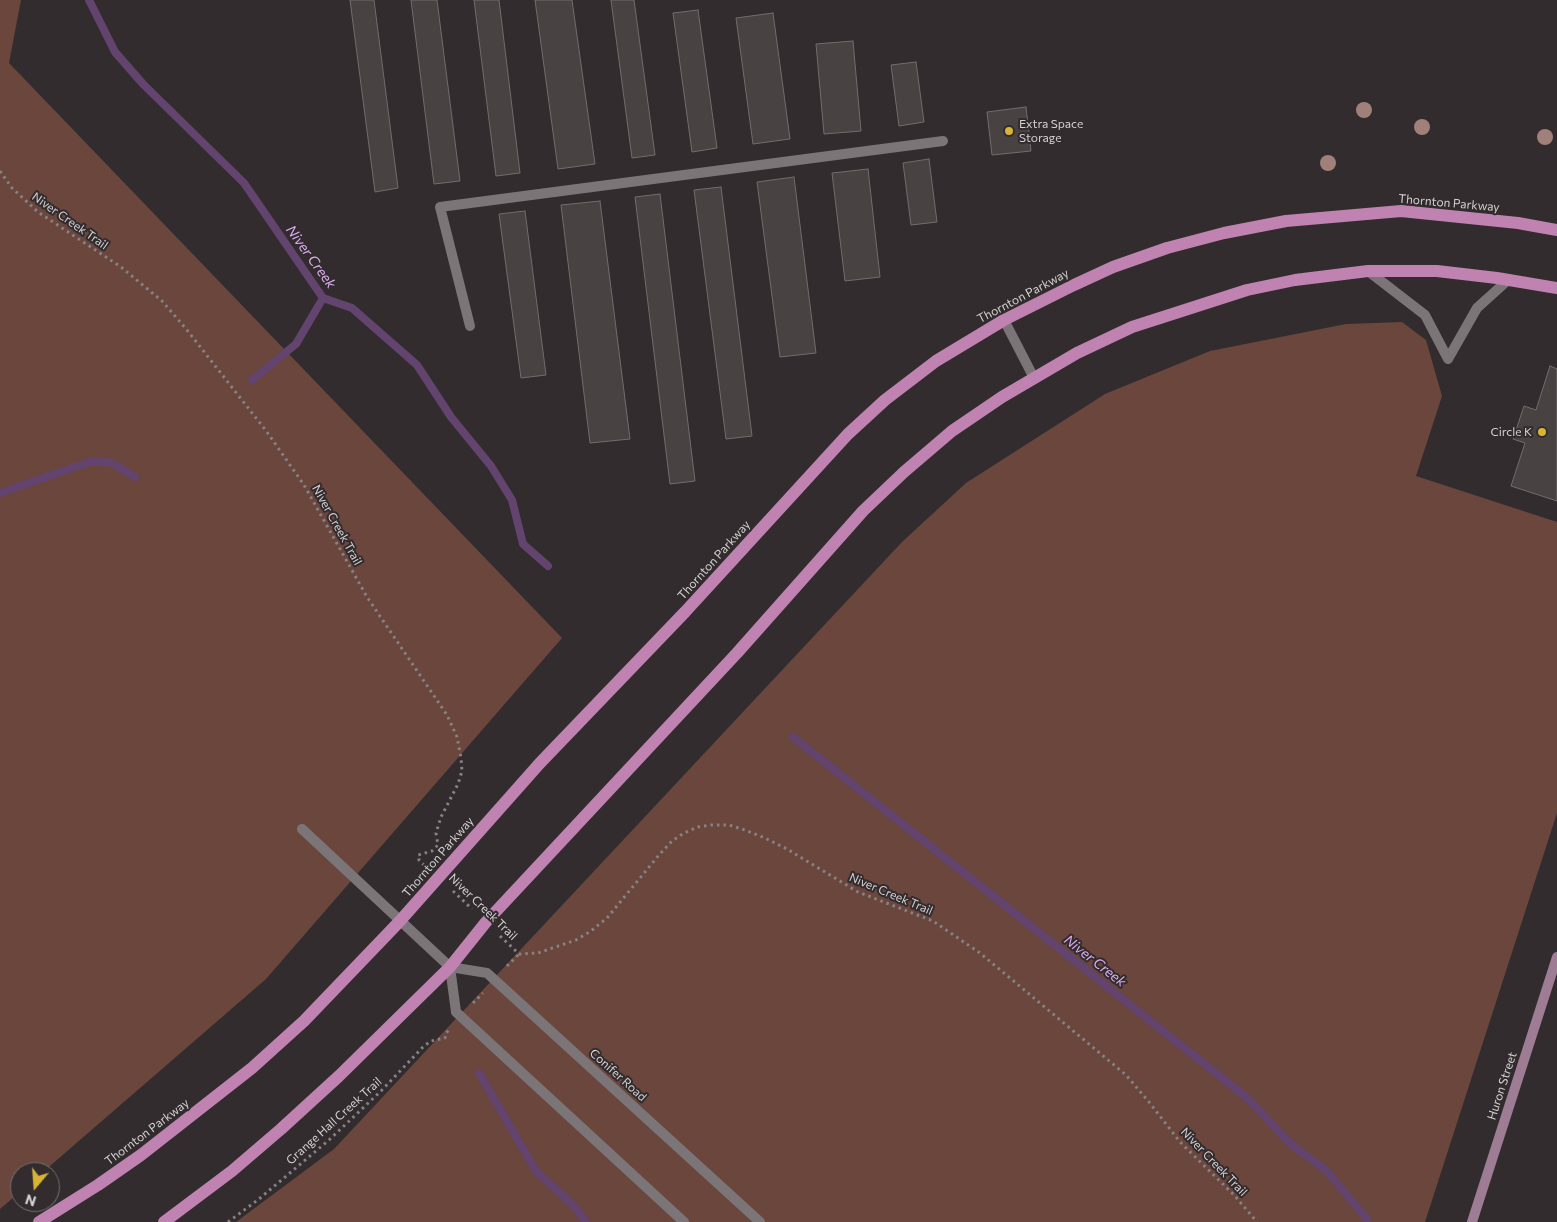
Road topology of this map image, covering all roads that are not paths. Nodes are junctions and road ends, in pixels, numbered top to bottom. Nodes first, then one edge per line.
1 (944, 141) dead end
2 (1557, 230) edge
3 (1368, 271) junction
4 (1508, 280) junction
5 (1557, 288) edge
6 (1004, 320) junction
7 (470, 326) dead end
8 (1034, 378) junction
9 (302, 829) dead end
10 (399, 922) junction
11 (1557, 957) edge
12 (450, 967) junction
13 (39, 1222) edge
14 (164, 1222) edge
15 (684, 1222) edge
16 (760, 1222) edge
17 (1472, 1222) edge

1 - 7 street
2 - 6 main road, Thornton Parkway
3 - 4 main road
3 - 4 street
3 - 8 main road
4 - 5 main road
6 - 8 street
6 - 10 main road, Thornton Parkway
8 - 12 main road
9 - 10 street
10 - 12 street
10 - 13 main road, Thornton Parkway
11 - 17 main road, Huron Street
12 - 14 main road
12 - 15 street
12 - 16 street, Conifer Road

